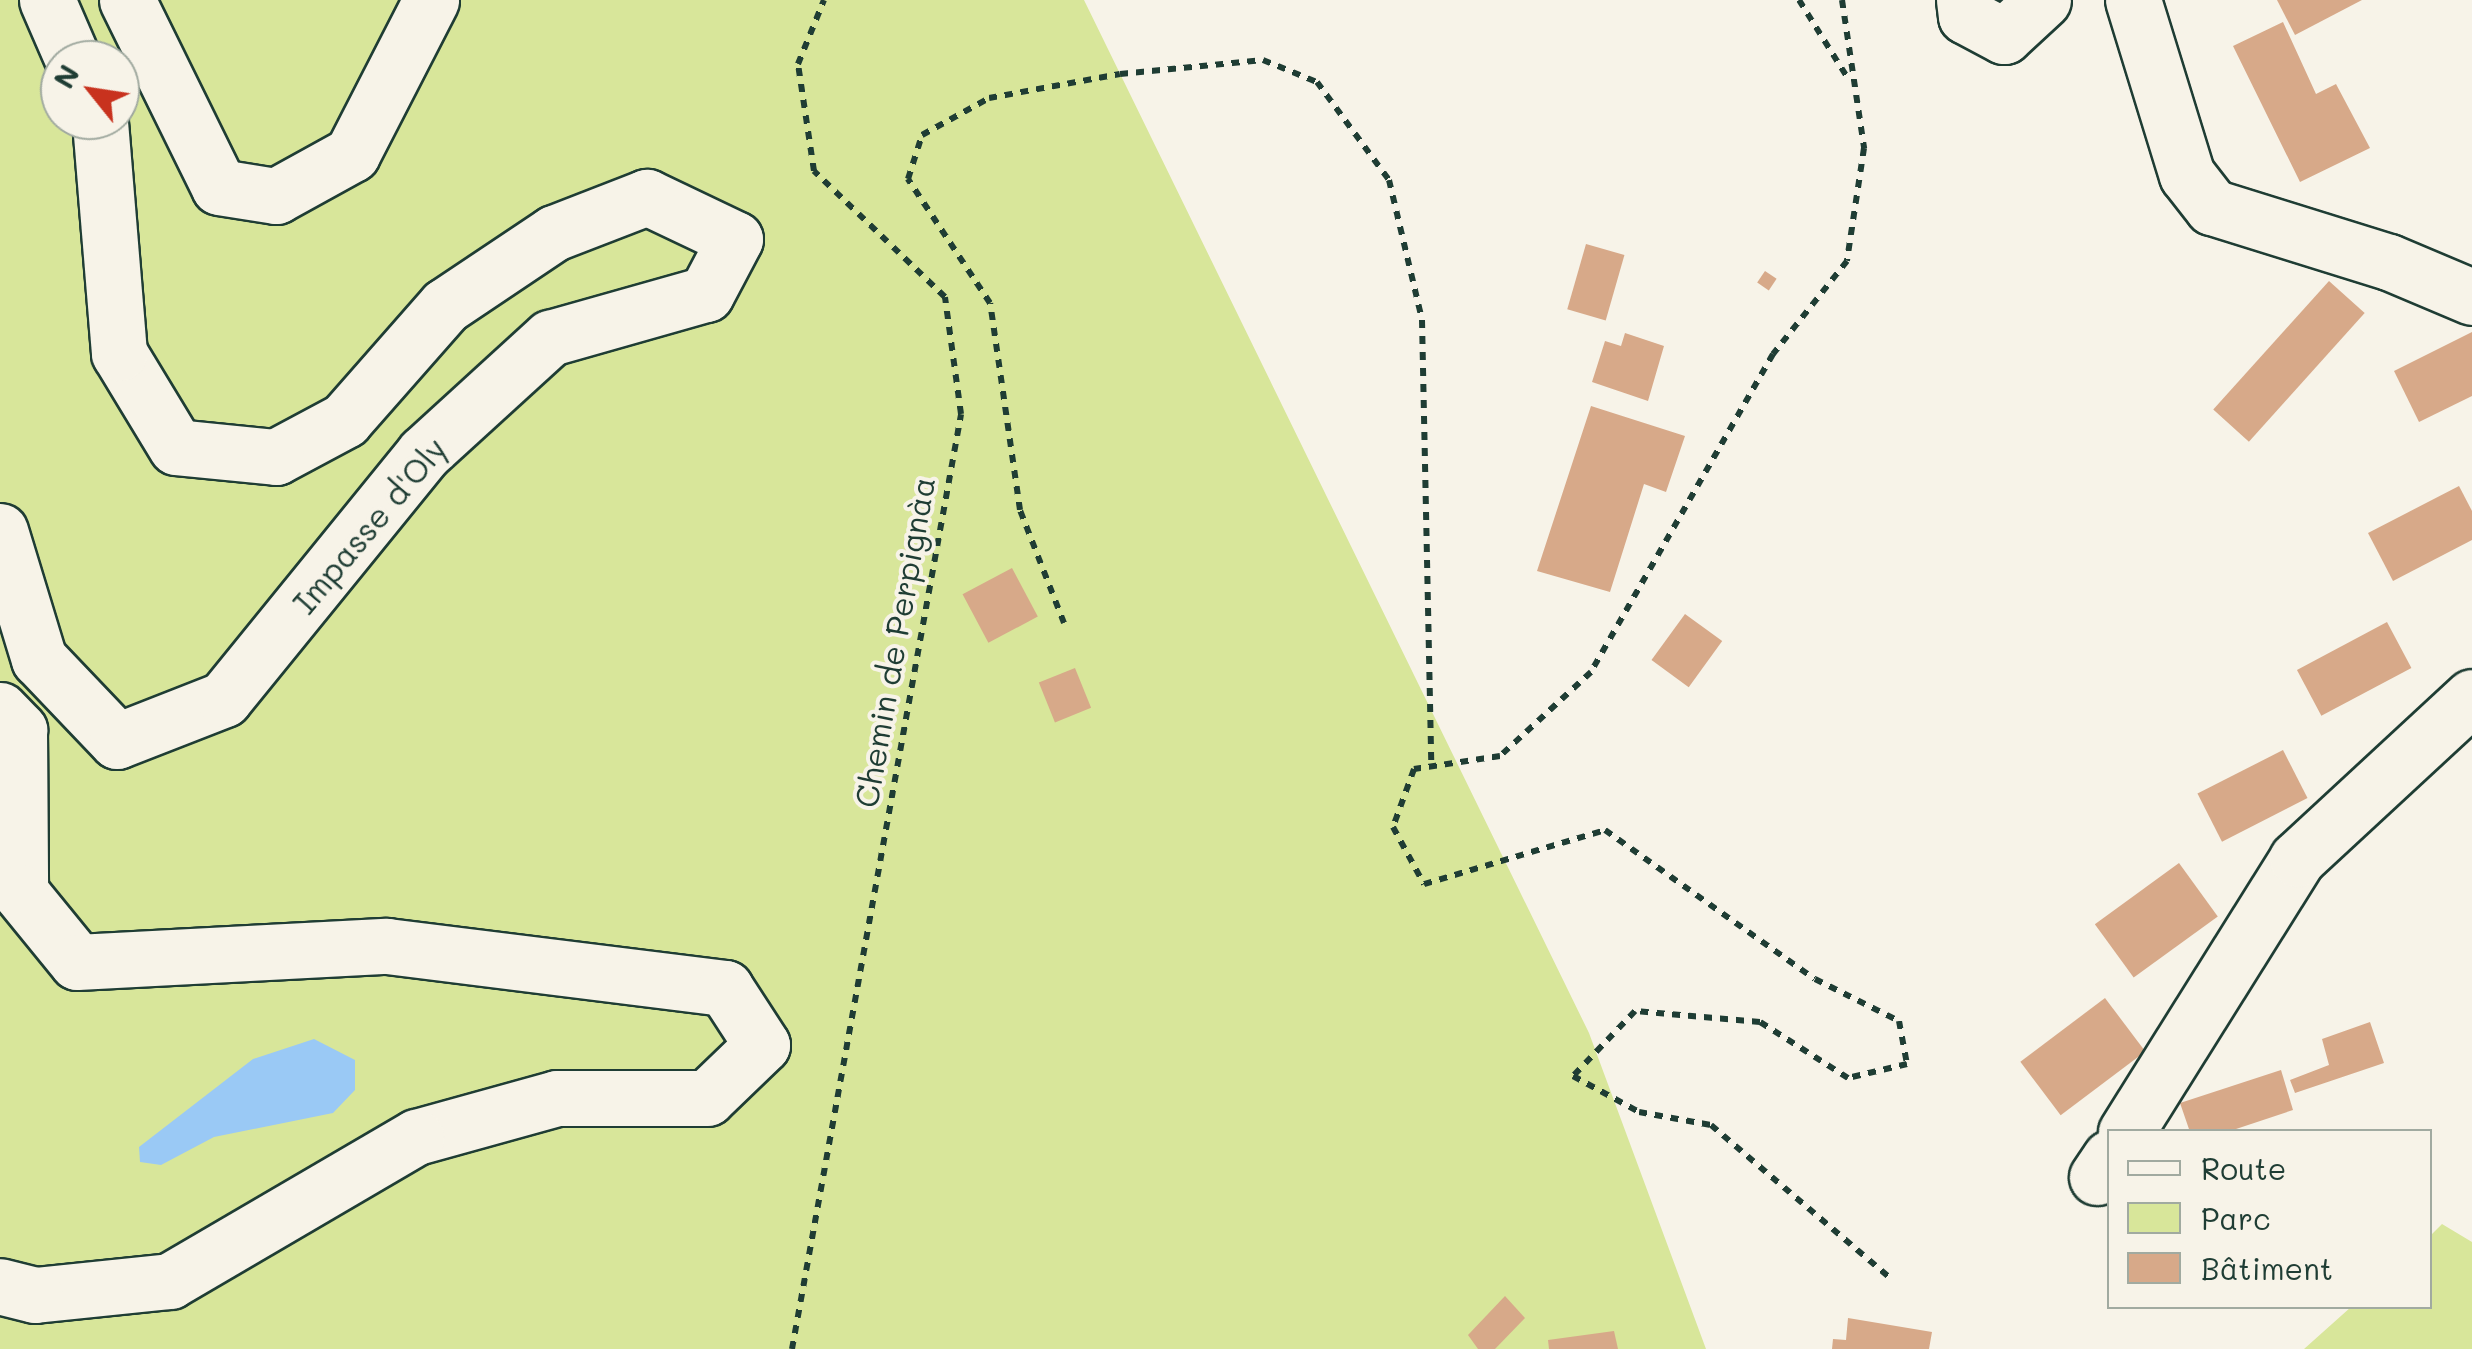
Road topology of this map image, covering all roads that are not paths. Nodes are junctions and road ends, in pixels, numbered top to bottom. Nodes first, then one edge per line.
1 (47, 0) edge
2 (127, 0) edge
3 (431, 0) edge
4 (1964, 0) edge
5 (2043, 0) edge
6 (2133, 0) edge
7 (64, 40) edge
8 (102, 140) edge
9 (2472, 298) edge
10 (0, 531) edge
11 (2472, 697) edge
12 (0, 710) edge
13 (2128, 1129) edge
14 (0, 1286) edge

1 - 7 lane
2 - 3 lane
4 - 5 lane
6 - 9 lane
8 - 10 lane, Impasse d'Oly
11 - 13 lane
12 - 14 lane

